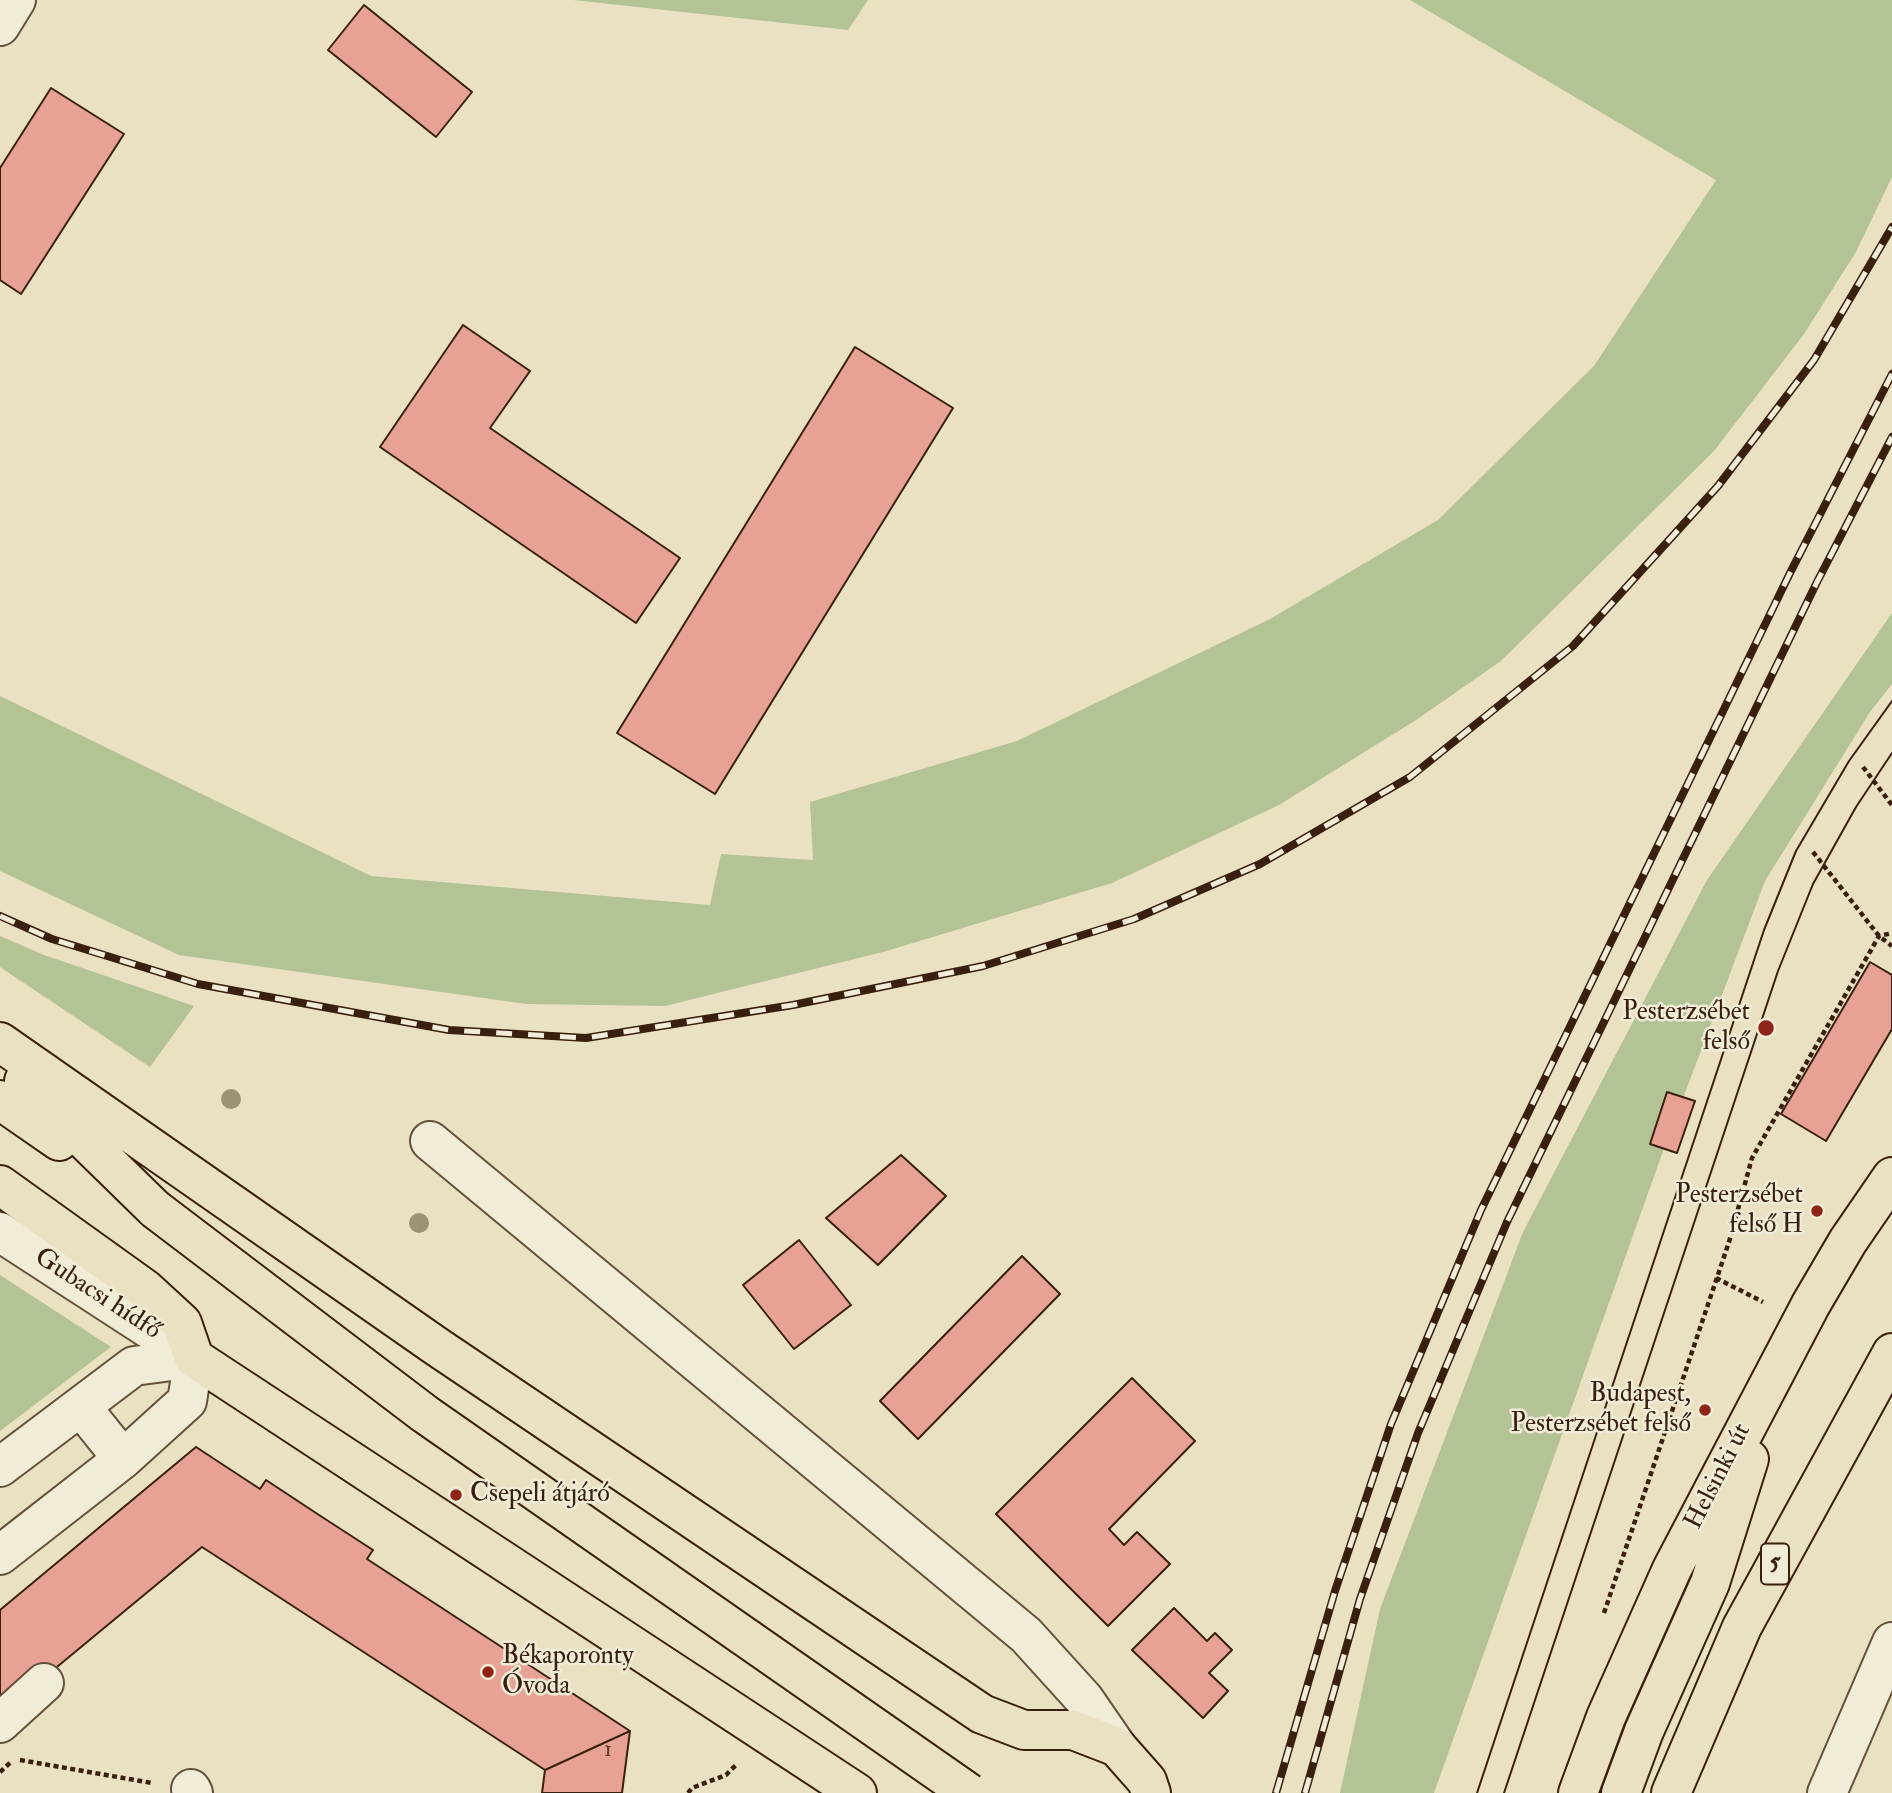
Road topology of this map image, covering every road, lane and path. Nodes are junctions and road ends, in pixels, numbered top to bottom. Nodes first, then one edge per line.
1 (16, 0) edge
2 (0, 26) edge
3 (1863, 767) dead end
4 (1892, 804) edge
5 (1813, 852) dead end
6 (1892, 933) edge
7 (1879, 936) junction
8 (1892, 946) edge
9 (0, 1042) edge
10 (0, 1058) edge
11 (0, 1100) edge
12 (430, 1141) dead end
13 (1892, 1177) edge
14 (0, 1185) edge
15 (155, 1209) junction
16 (0, 1232) edge
17 (1716, 1278) junction
18 (1763, 1302) dead end
19 (1892, 1353) edge
20 (194, 1358) junction
21 (1780, 1360) junction
22 (82, 1408) junction
23 (123, 1459) junction
24 (0, 1467) edge
25 (0, 1555) edge
26 (1600, 1626) dead end
27 (1892, 1642) edge
28 (44, 1683) dead end
29 (0, 1723) edge
30 (761, 1728) junction
31 (1117, 1747) junction
32 (0, 1772) edge
33 (1673, 1789) edge
34 (192, 1791) edge
35 (688, 1793) edge
36 (857, 1793) edge
37 (969, 1793) edge
38 (1151, 1793) edge
39 (1578, 1793) edge
40 (1622, 1793) edge
41 (1827, 1793) edge

1 - 2 street
3 - 4 path
5 - 7 path
6 - 7 path
7 - 8 path
7 - 17 path
9 - 31 main road
10 - 15 main road
11 - 15 main road
12 - 31 street
13 - 21 main road, Helsinki út
14 - 20 main road
15 - 37 main road, bridge
16 - 20 street, Gubacsi hídfő
17 - 18 path
17 - 26 path
19 - 33 main road, 5
20 - 22 street
20 - 23 street
20 - 30 main road
21 - 39 main road, Helsinki út
21 - 40 main road
22 - 23 street
22 - 24 street
23 - 25 street
27 - 41 street
28 - 29 street
30 - 35 path
30 - 36 main road
31 - 38 main road
32 - 34 path

